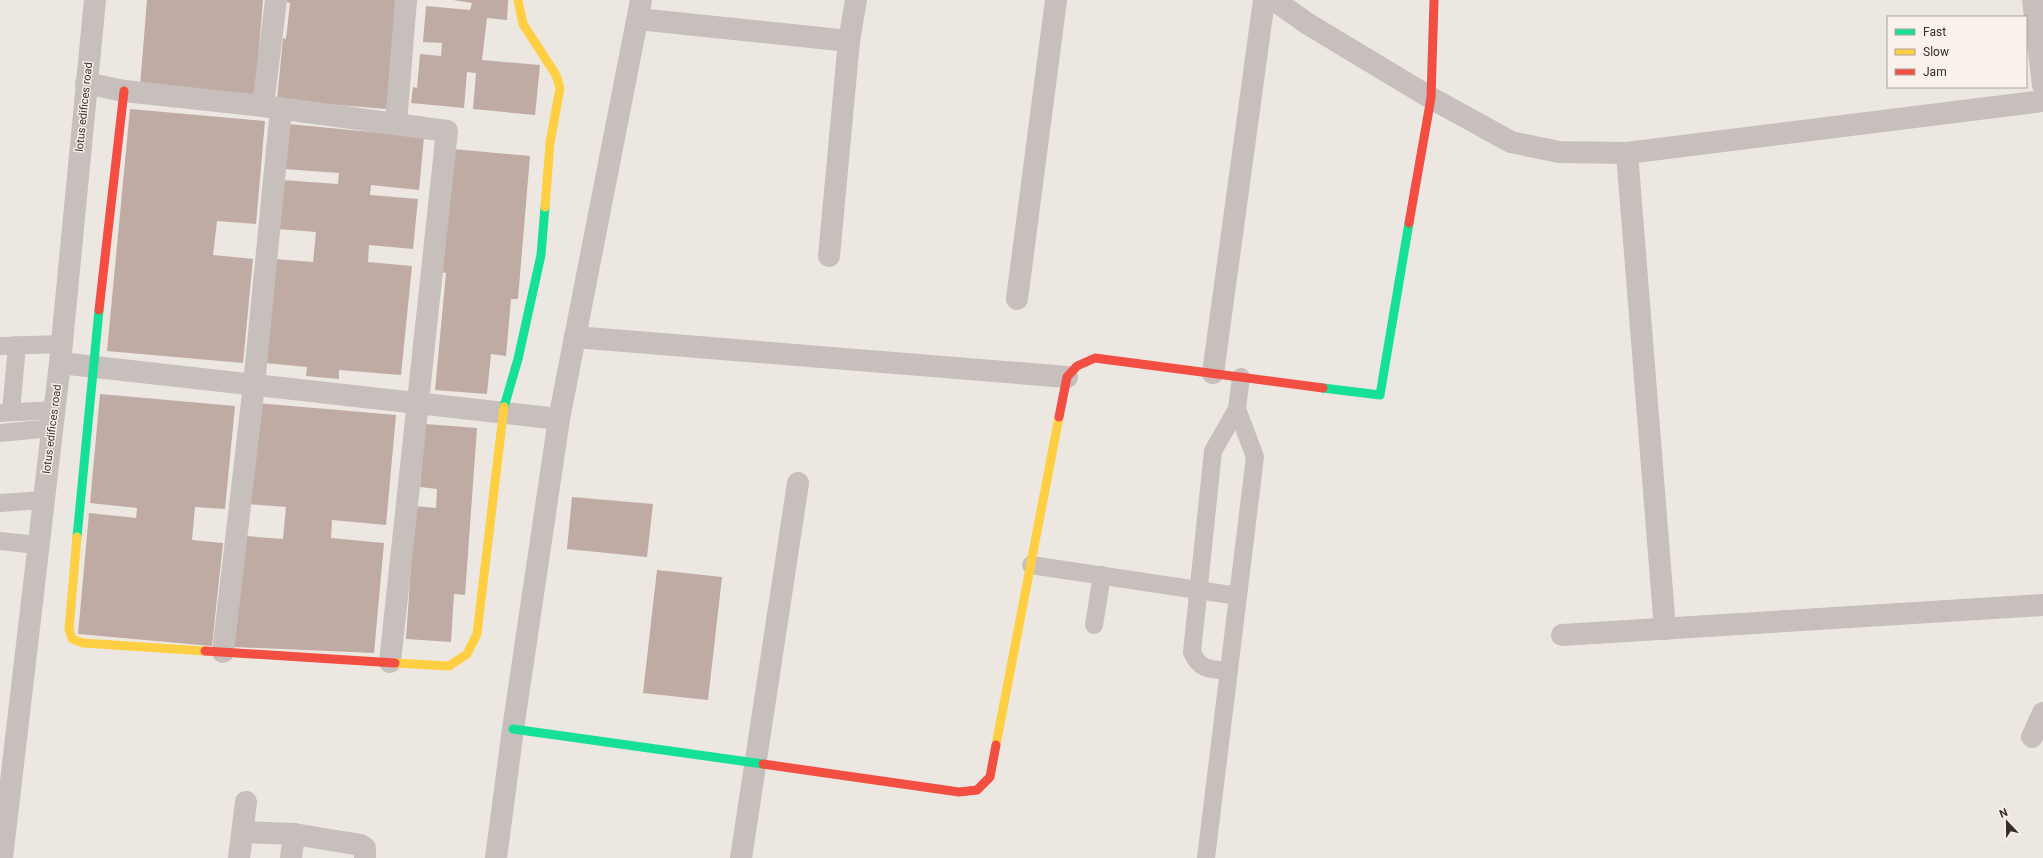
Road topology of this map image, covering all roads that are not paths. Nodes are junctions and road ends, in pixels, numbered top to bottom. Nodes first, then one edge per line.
1 (95, 0) edge
2 (276, 0) edge
3 (406, 0) edge
4 (518, 0) edge
5 (856, 0) edge
6 (1056, 0) edge
7 (1264, 0) edge
8 (1274, 0) edge
9 (1434, 0) edge
10 (2033, 0) edge
11 (639, 9) edge
12 (849, 41) junction
13 (86, 83) junction
14 (2043, 85) edge
15 (124, 91) junction
16 (1431, 98) junction
17 (2043, 101) edge
18 (272, 107) junction
19 (396, 123) junction
20 (1627, 153) junction
21 (829, 256) dead end
22 (1016, 299) dead end
23 (575, 337) junction
24 (8, 346) edge
25 (60, 354) junction
26 (93, 367) junction
27 (1213, 373) junction
28 (1067, 377) junction
29 (1241, 377) junction
30 (254, 385) junction
31 (417, 403) junction
32 (1236, 409) junction
33 (5, 413) edge
34 (502, 413) junction
35 (53, 419) junction
36 (559, 419) junction
37 (0, 433) edge
38 (798, 484) dead end
39 (43, 500) junction
40 (0, 503) edge
41 (0, 541) edge
42 (38, 545) junction
43 (1031, 564) junction
44 (1102, 576) junction
45 (1198, 591) junction
46 (1238, 596) junction
47 (2043, 605) edge
48 (1094, 625) dead end
49 (1665, 629) junction
50 (1562, 635) dead end
51 (223, 652) junction
52 (390, 662) junction
53 (1229, 671) junction
54 (2043, 713) edge
55 (513, 729) junction
56 (2032, 737) dead end
57 (755, 764) junction
58 (246, 802) dead end
59 (242, 832) junction
60 (294, 834) junction
61 (2, 858) edge
62 (239, 858) edge
63 (291, 858) edge
64 (365, 858) edge
65 (496, 858) edge
66 (741, 858) edge
67 (1206, 858) edge

1 - 13 street, lotus edifices road
2 - 18 street
3 - 19 street
4 - 34 street
5 - 12 street
6 - 22 street
7 - 27 street
8 - 16 street
9 - 16 street
10 - 14 street
11 - 12 street
11 - 23 street
12 - 21 street
13 - 15 street
13 - 25 street, lotus edifices road
15 - 18 street
15 - 26 street
16 - 20 street
16 - 29 street
17 - 20 street
18 - 19 street
18 - 30 street
19 - 31 street
20 - 49 street
23 - 28 street
23 - 36 street
24 - 25 lane
24 - 33 lane
25 - 26 street
25 - 35 street, lotus edifices road
26 - 30 street
26 - 51 street
27 - 28 street
27 - 29 street
28 - 43 street
29 - 32 lane
30 - 31 street
30 - 51 street
31 - 34 street
31 - 52 street
32 - 45 lane
32 - 46 lane
33 - 35 lane
34 - 36 street
34 - 52 street
35 - 37 lane
35 - 39 street, lotus edifices road
36 - 55 street
38 - 57 street
39 - 40 lane
39 - 42 street, lotus edifices road
41 - 42 lane
42 - 61 street, lotus edifices road
43 - 44 lane
43 - 57 street
44 - 45 lane
44 - 48 lane
45 - 46 lane
45 - 53 lane
46 - 53 lane
47 - 49 street
49 - 50 street
51 - 52 street
53 - 67 lane
54 - 56 street
55 - 57 street
55 - 65 street
57 - 66 street
58 - 59 street
59 - 60 street
59 - 62 street
60 - 63 street
60 - 64 street

